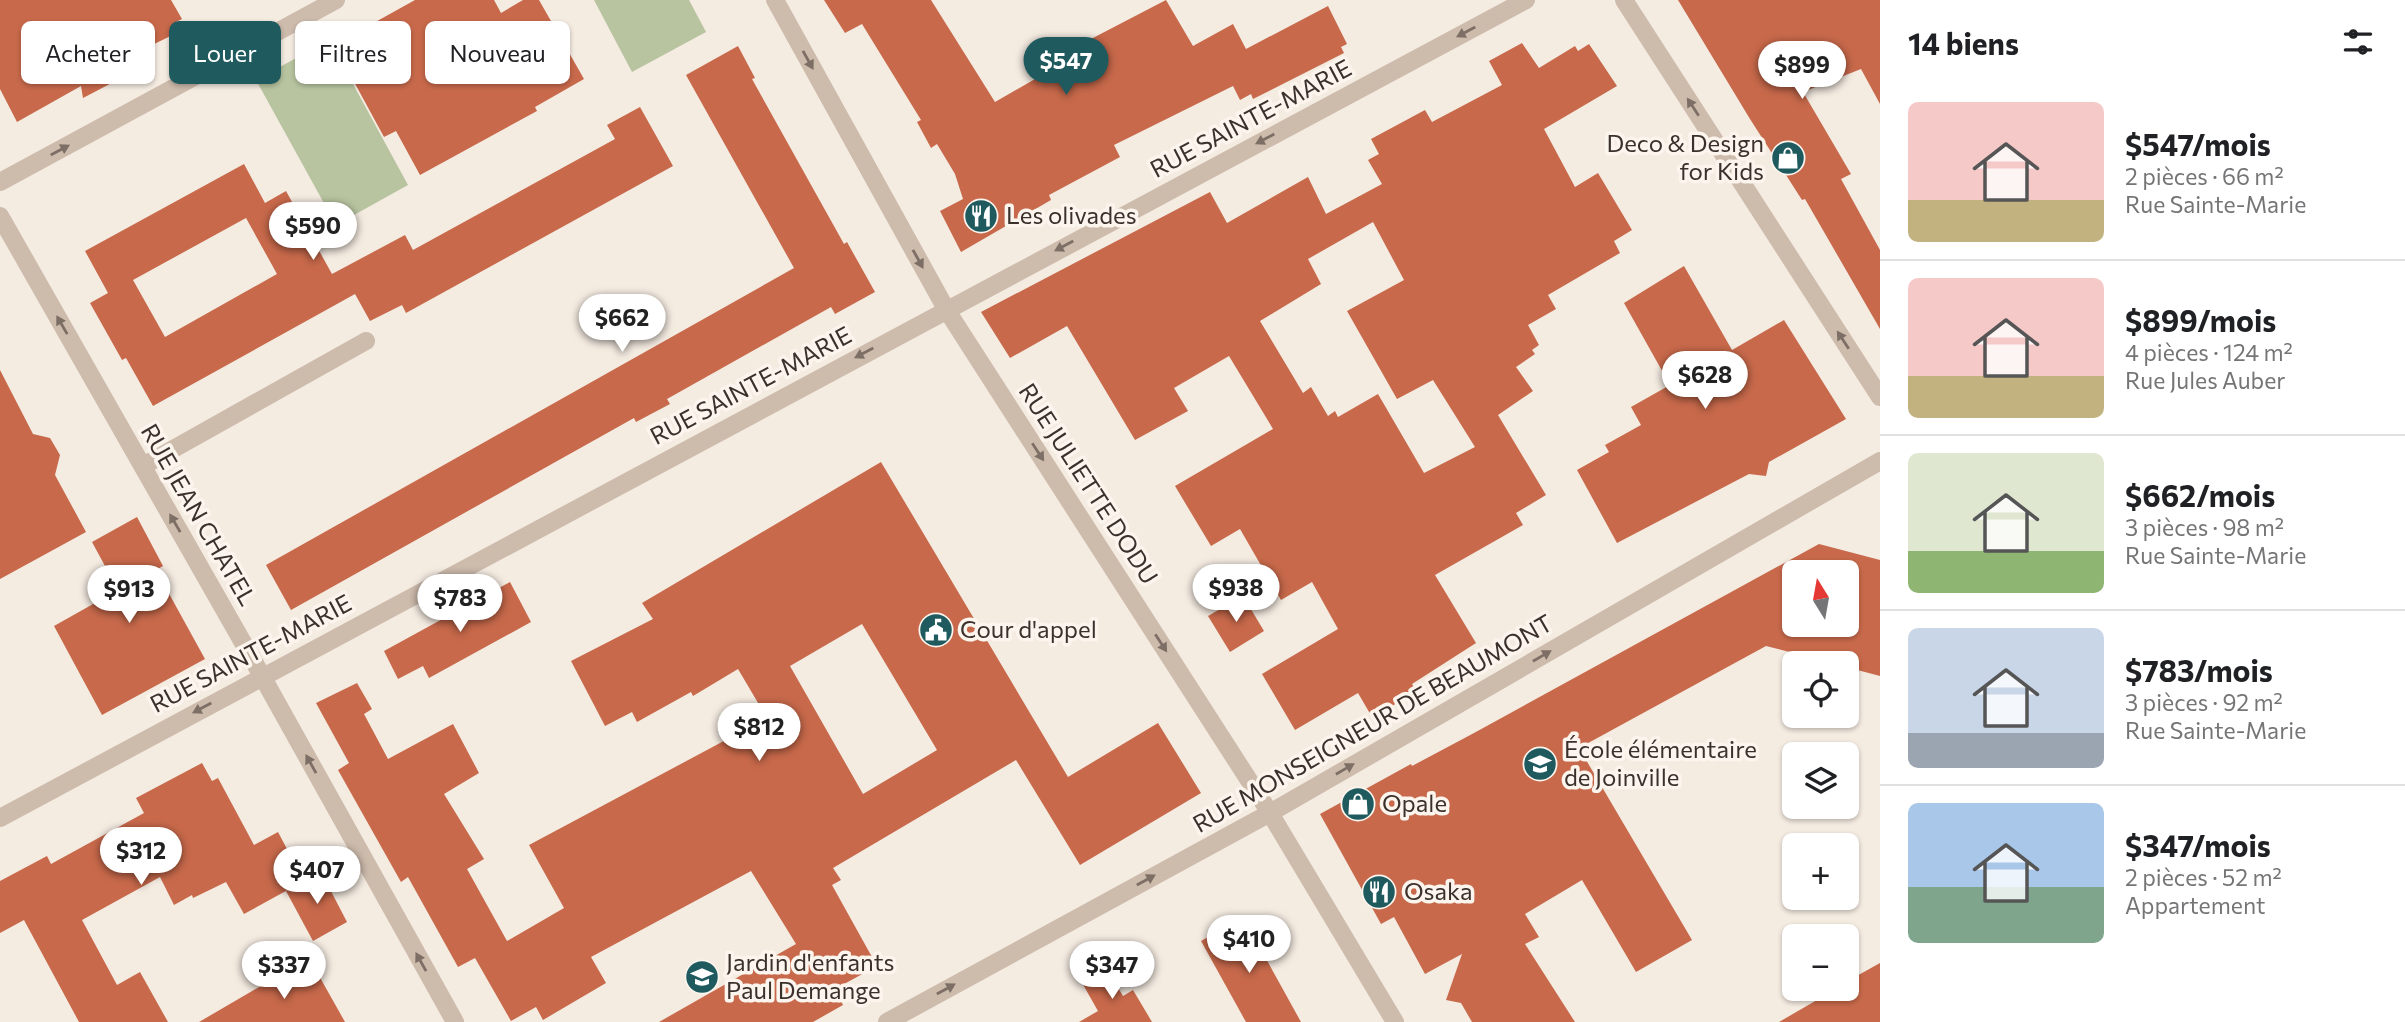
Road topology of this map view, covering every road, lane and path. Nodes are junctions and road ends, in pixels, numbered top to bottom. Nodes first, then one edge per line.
1 (336, 0) edge
2 (775, 0) edge
3 (1526, 0) edge
4 (1624, 0) edge
5 (0, 182) edge
6 (0, 216) edge
7 (946, 309) junction
8 (366, 341) dead end
9 (1880, 397) edge
10 (1880, 461) edge
11 (143, 466) junction
12 (262, 676) junction
13 (1270, 813) junction
14 (0, 818) edge
15 (455, 1022) edge
16 (887, 1022) edge
17 (1395, 1022) edge

5 -> 1 street
2 -> 7 street, RUE JULIETTE DODU
3 -> 7 street, RUE SAINTE-MARIE
9 -> 4 street
11 -> 6 street, RUE JEAN CHATEL
7 -> 12 street, RUE SAINTE-MARIE
7 -> 13 street, RUE JULIETTE DODU
8 - 11 street
13 -> 10 street, RUE MONSEIGNEUR DE BEAUMONT
12 -> 11 street, RUE JEAN CHATEL
12 -> 14 street, RUE SAINTE-MARIE
15 -> 12 street, RUE JEAN CHATEL
16 -> 13 street, RUE MONSEIGNEUR DE BEAUMONT
13 - 17 street, RUE JULIETTE DODU

